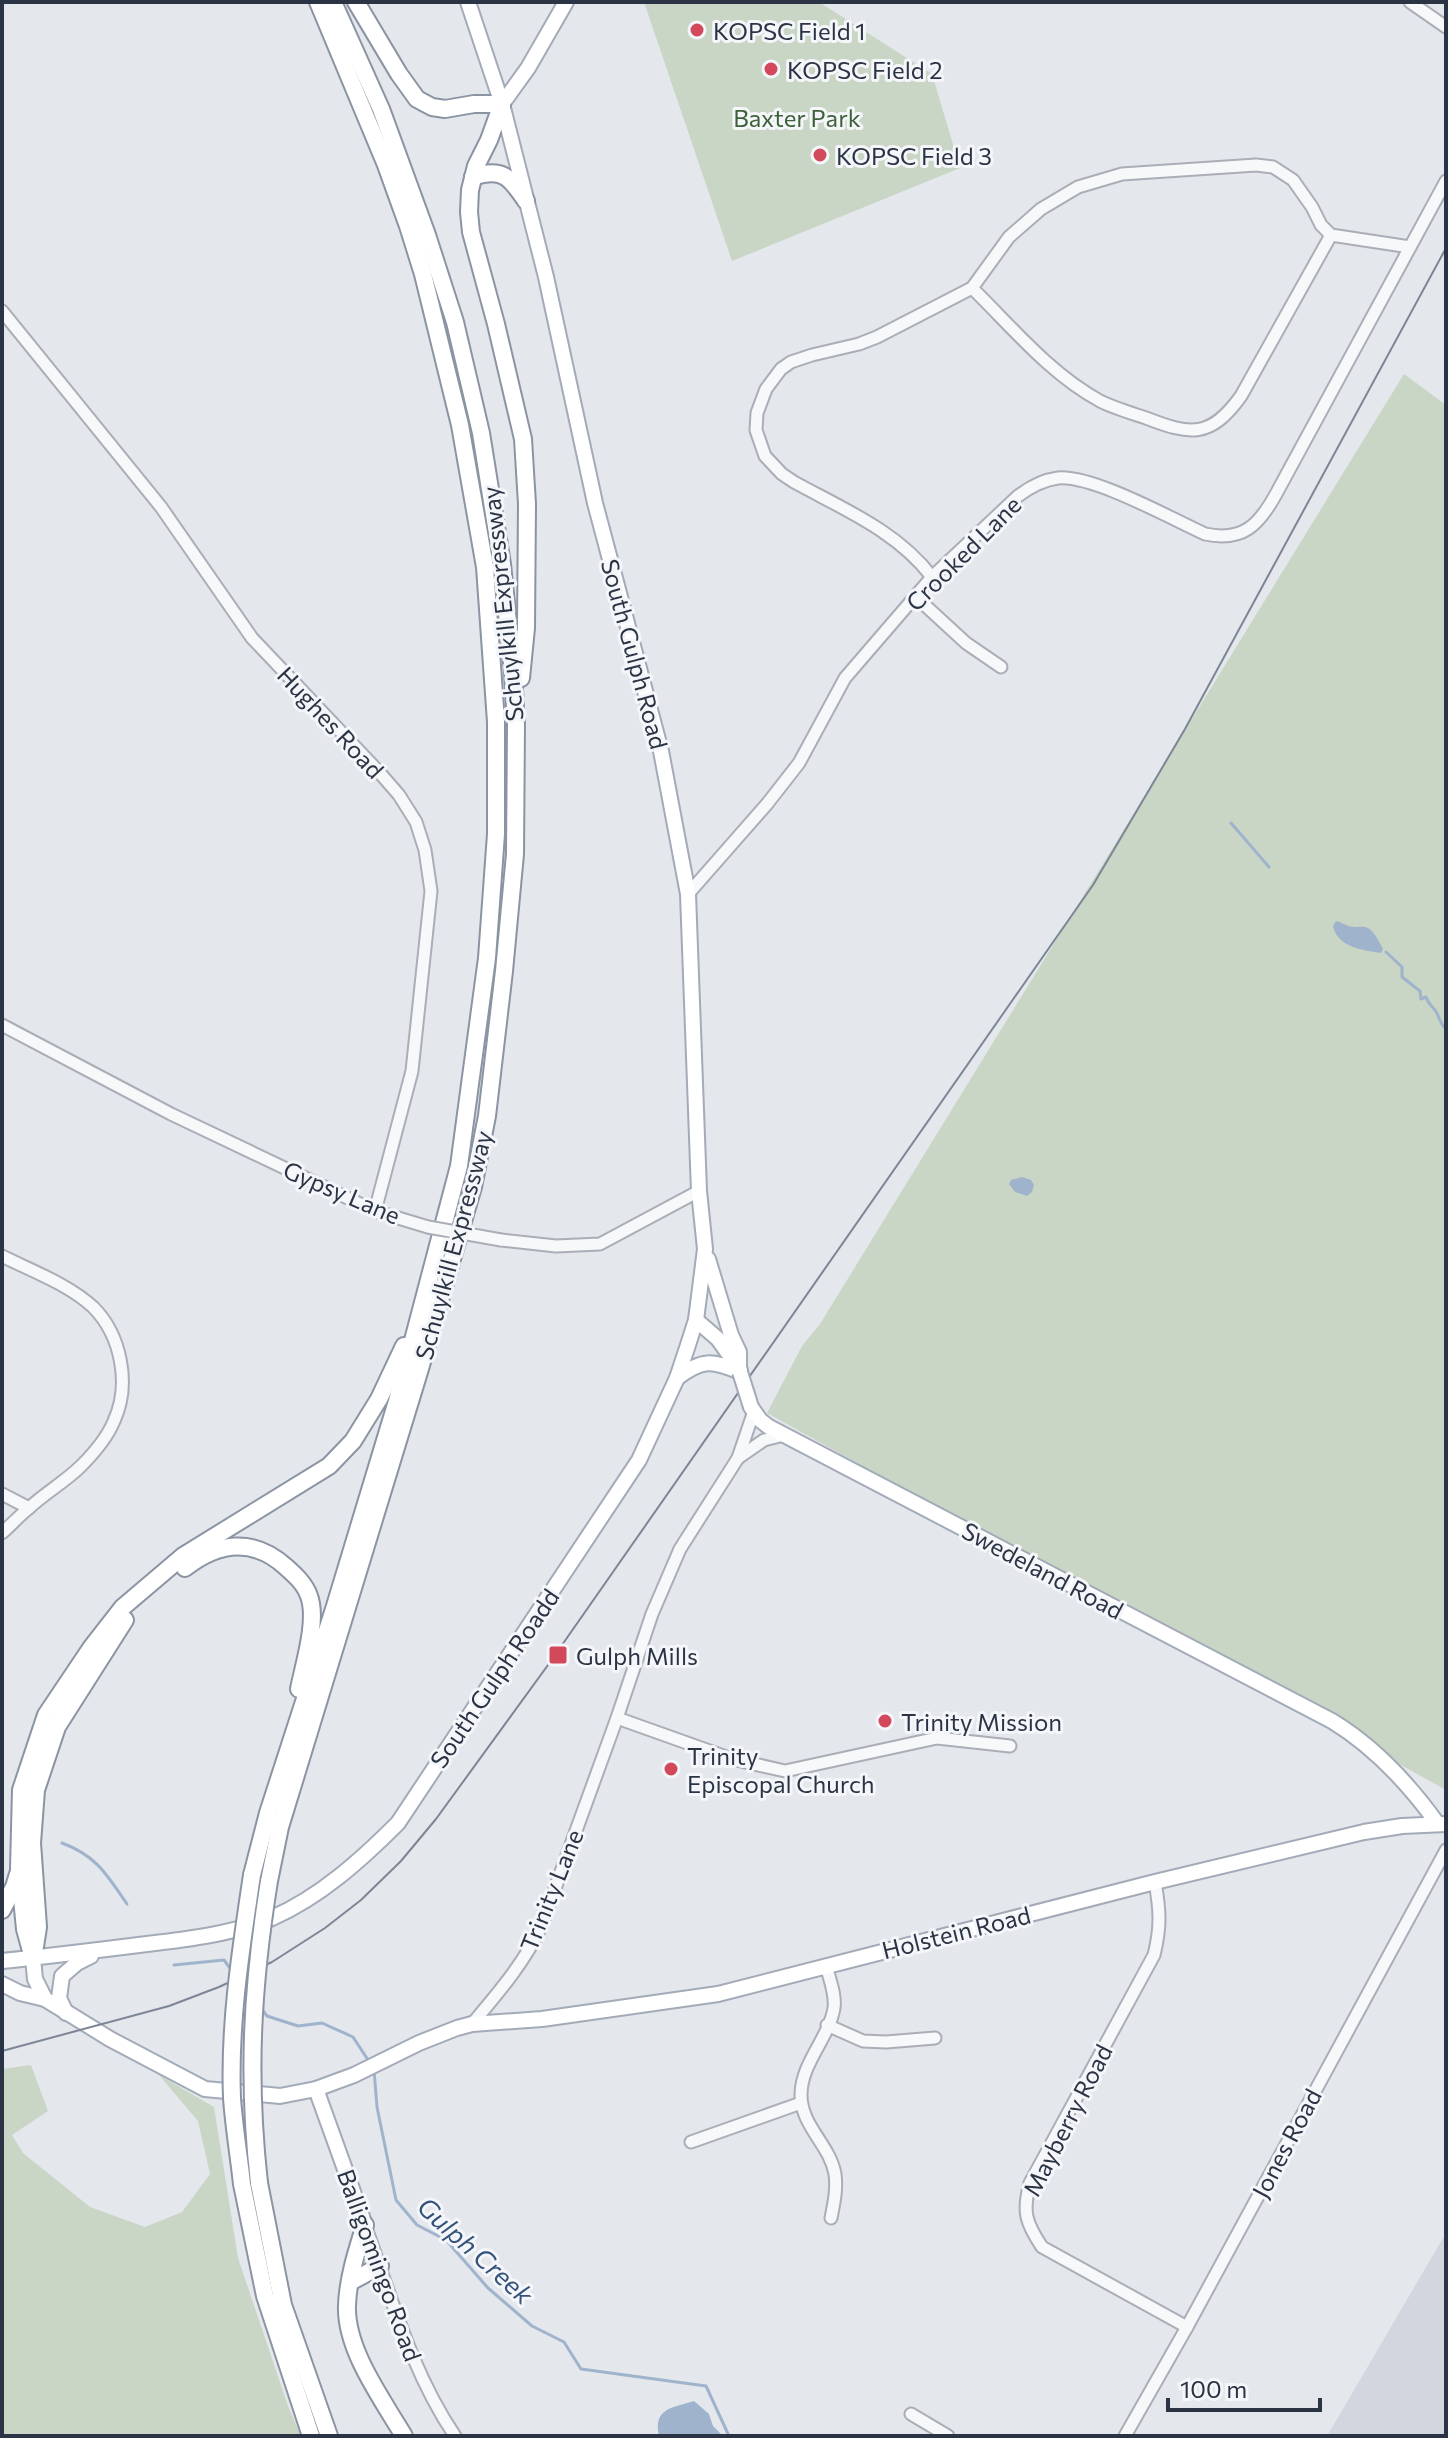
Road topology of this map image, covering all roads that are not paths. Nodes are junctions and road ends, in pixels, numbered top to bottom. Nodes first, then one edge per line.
1 (318, 2) edge
2 (333, 2) edge
3 (356, 2) edge
4 (468, 2) edge
5 (566, 2) edge
6 (1410, 2) edge
7 (1446, 27) edge
8 (502, 104) junction
9 (473, 177) junction
10 (1446, 181) edge
11 (526, 201) junction
12 (1331, 235) junction
13 (1410, 247) junction
14 (972, 288) junction
15 (2, 311) edge
16 (932, 577) junction
17 (916, 597) junction
18 (1001, 667) dead end
19 (516, 725) junction
20 (688, 894) junction
21 (2, 1025) edge
22 (699, 1191) junction
23 (375, 1211) junction
24 (705, 1249) junction
25 (438, 1251) junction
26 (2, 1256) edge
27 (696, 1320) junction
28 (731, 1335) junction
29 (740, 1370) junction
30 (677, 1378) junction
31 (752, 1409) junction
32 (784, 1435) junction
33 (738, 1458) junction
34 (2, 1494) edge
35 (29, 1508) junction
36 (2, 1533) edge
37 (617, 1718) junction
38 (1010, 1746) dead end
39 (279, 1777) junction
40 (1441, 1824) edge
41 (1446, 1850) edge
42 (19, 1868) junction
43 (1155, 1882) junction
44 (2, 1910) edge
45 (103, 1951) junction
46 (33, 1958) junction
47 (2, 1961) edge
48 (826, 1965) junction
49 (2, 1984) edge
50 (45, 1999) junction
51 (66, 2013) junction
52 (472, 2024) junction
53 (827, 2025) junction
54 (935, 2038) dead end
55 (316, 2089) junction
56 (801, 2103) junction
57 (691, 2142) dead end
58 (250, 2184) junction
59 (831, 2218) dead end
60 (365, 2225) junction
61 (380, 2266) junction
62 (350, 2282) junction
63 (1187, 2327) junction
64 (911, 2414) dead end
65 (311, 2436) edge
66 (329, 2436) edge
67 (404, 2436) edge
68 (455, 2436) edge
69 (948, 2436) edge
70 (1125, 2436) edge

1 - 25 highway, Schuylkill Expressway
2 - 19 highway, Schuylkill Expressway
3 - 8 highway
4 - 8 main road, South Gulph Road
5 - 8 main road
6 - 7 street
8 - 9 highway
8 - 11 main road, South Gulph Road
9 - 11 highway
9 - 19 highway
10 - 13 street, Crooked Lane
11 - 20 main road, South Gulph Road
12 - 13 street
12 - 14 street
12 - 14 street
13 - 16 street, Crooked Lane
14 - 16 street
15 - 23 street, Hughes Road
16 - 17 street, Crooked Lane
17 - 18 street
17 - 20 street, Crooked Lane
19 - 58 highway, Schuylkill Expressway, bridge
20 - 22 main road, South Gulph Road
21 - 23 street, Gypsy Lane
22 - 23 street, Gypsy Lane, bridge
22 - 24 main road, South Gulph Road
24 - 27 main road, South Gulph Road
24 - 28 main road
25 - 39 highway, Schuylkill Expressway
25 - 42 highway
26 - 35 street
27 - 28 main road
27 - 29 main road
27 - 30 main road, South Gulph Roadd
28 - 29 main road
29 - 30 main road
29 - 31 main road, bridge
30 - 45 main road, South Gulph Roadd
31 - 32 main road, Swedeland Road
31 - 33 street, Trinity Lane
32 - 33 street
32 - 40 main road, Swedeland Road
33 - 37 street, Trinity Lane
34 - 35 street
35 - 36 street
37 - 38 street
37 - 52 street, Trinity Lane
39 - 46 highway
39 - 58 highway, Schuylkill Expressway, bridge
40 - 43 main road, Holstein Road
41 - 63 street, Jones Road
42 - 44 highway
42 - 46 highway
43 - 48 main road, Holstein Road
43 - 63 street, Mayberry Road
45 - 46 main road
45 - 51 main road
46 - 47 main road
46 - 50 main road
48 - 52 main road, Holstein Road
48 - 53 street
49 - 50 main road
50 - 51 main road
51 - 55 main road
52 - 55 main road
53 - 54 street
53 - 56 street
55 - 60 main road, Balligomingo Road
56 - 57 street
56 - 59 street
58 - 65 highway, Schuylkill Expressway
58 - 66 highway, Schuylkill Expressway
60 - 61 street, Balligomingo Road
60 - 62 highway
61 - 62 highway
61 - 68 street, Balligomingo Road
62 - 67 highway
63 - 70 street, Jones Road
64 - 69 street

